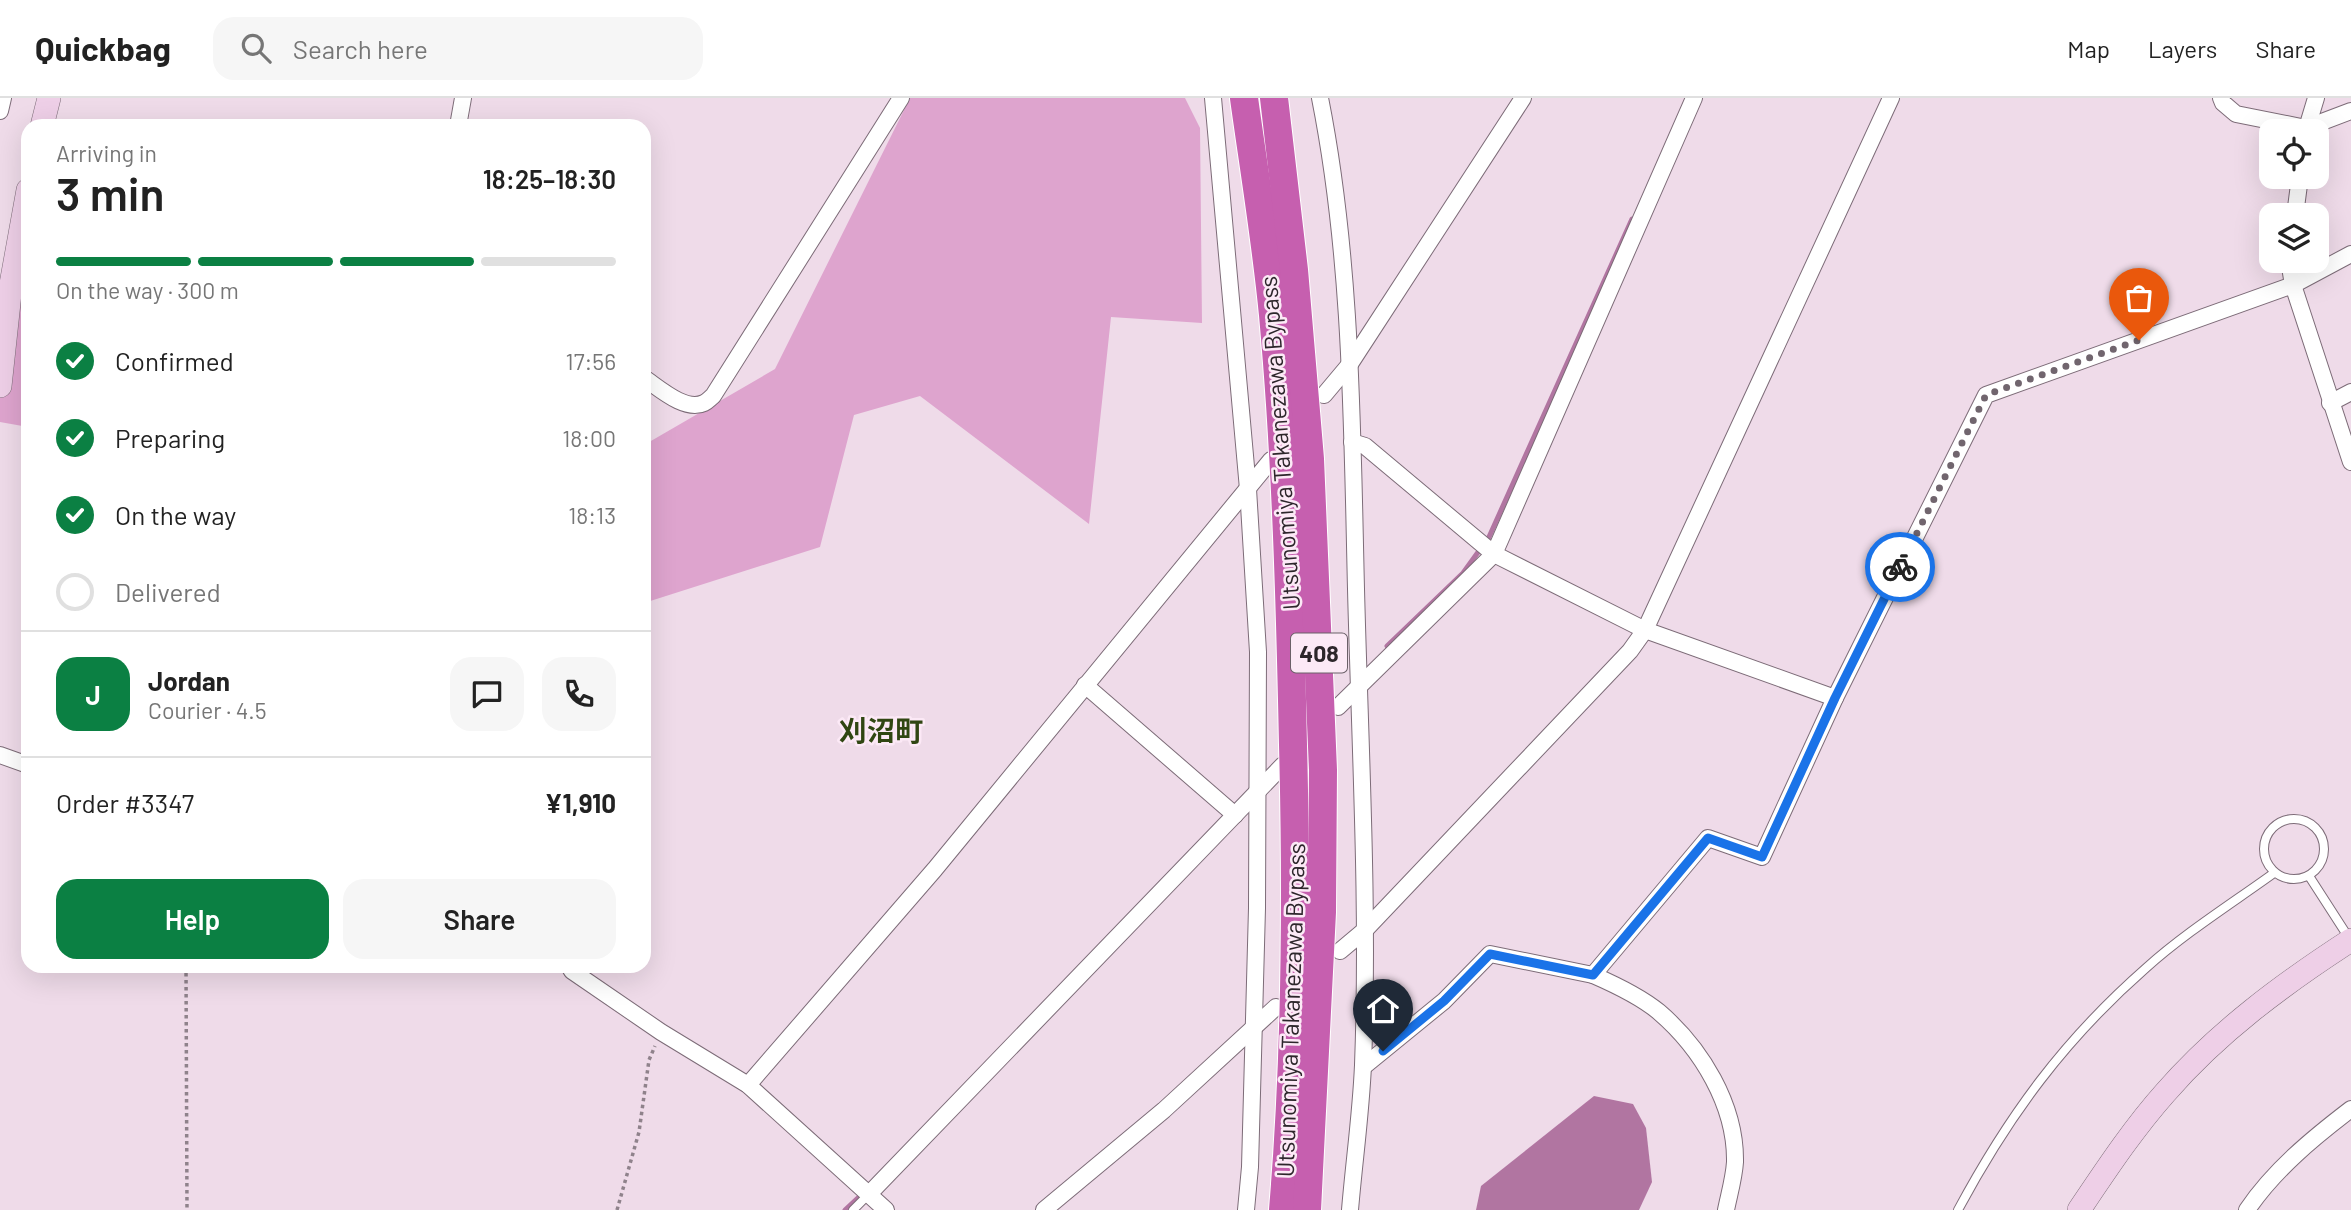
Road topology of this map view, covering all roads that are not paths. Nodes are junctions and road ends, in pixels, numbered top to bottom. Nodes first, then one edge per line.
1 (3, 98) edge
2 (463, 98) edge
3 (901, 98) edge
4 (1213, 98) edge
5 (1244, 98) edge
6 (1274, 98) edge
7 (1320, 98) edge
8 (1523, 98) edge
9 (1695, 98) edge
10 (1891, 98) edge
11 (2221, 98) edge
12 (2316, 98) edge
13 (45, 99) edge
14 (0, 111) edge
15 (2351, 111) edge
16 (43, 119) edge
17 (459, 119) edge
18 (2259, 119) edge
19 (2309, 119) edge
20 (2329, 120) edge
21 (21, 233) edge
22 (2351, 254) edge
23 (2291, 273) edge
24 (13, 283) edge
25 (2293, 285) junction
26 (1350, 364) junction
27 (651, 383) edge
28 (0, 386) edge
29 (2351, 392) edge
30 (1324, 395) dead end
31 (2330, 403) junction
32 (1352, 442) junction
33 (1271, 460) dead end
34 (2351, 462) edge
35 (1248, 489) junction
36 (1494, 554) junction
37 (1645, 630) junction
38 (1085, 685) junction
39 (1359, 685) junction
40 (1835, 698) junction
41 (1338, 707) dead end
42 (0, 755) edge
43 (21, 762) edge
44 (1283, 765) dead end
45 (1258, 791) junction
46 (1235, 815) junction
47 (2274, 873) junction
48 (2309, 876) junction
49 (1365, 930) junction
50 (2351, 940) edge
51 (1340, 951) dead end
52 (575, 973) edge
53 (1593, 975) junction
54 (1276, 1007) dead end
55 (1254, 1026) junction
56 (1363, 1067) junction
57 (748, 1085) junction
58 (2351, 1109) edge
59 (870, 1194) junction
60 (853, 1210) edge
61 (886, 1210) edge
62 (1044, 1210) edge
63 (1246, 1210) edge
64 (1283, 1210) edge
65 (1307, 1210) edge
66 (1350, 1210) edge
67 (1726, 1210) edge
68 (1958, 1210) edge
69 (2079, 1210) edge
70 (2247, 1210) edge

1 - 14 street
2 - 17 street
3 - 27 street
4 - 35 street
5 - 64 highway, Utsunomiya Takanezawa Bypass / 408
6 - 65 highway, Utsunomiya Takanezawa Bypass / 408
7 - 26 street
8 - 26 street
9 - 36 street
10 - 37 street
11 - 18 street
12 - 19 street
13 - 16 street
15 - 20 street
21 - 24 street
22 - 25 street
23 - 25 street
24 - 28 street
25 - 31 street
25 - 40 street
26 - 30 street
26 - 32 street
29 - 31 street
31 - 34 street
32 - 36 street
32 - 39 street
33 - 35 street
35 - 38 street
35 - 45 street
36 - 37 street
36 - 39 street
37 - 40 street
37 - 49 street
38 - 46 street
38 - 57 street
39 - 41 street
39 - 49 street
40 - 53 street
42 - 43 street
44 - 45 street
45 - 46 street
45 - 55 street
46 - 59 street
47 - 48 lane
47 - 48 lane
47 - 68 lane
48 - 50 lane
49 - 51 street
49 - 56 street
50 - 69 street
52 - 57 street
53 - 56 street
53 - 67 street
54 - 55 street
55 - 62 street
55 - 63 street
56 - 66 street
57 - 59 street
58 - 70 street
59 - 60 lane
59 - 61 street

